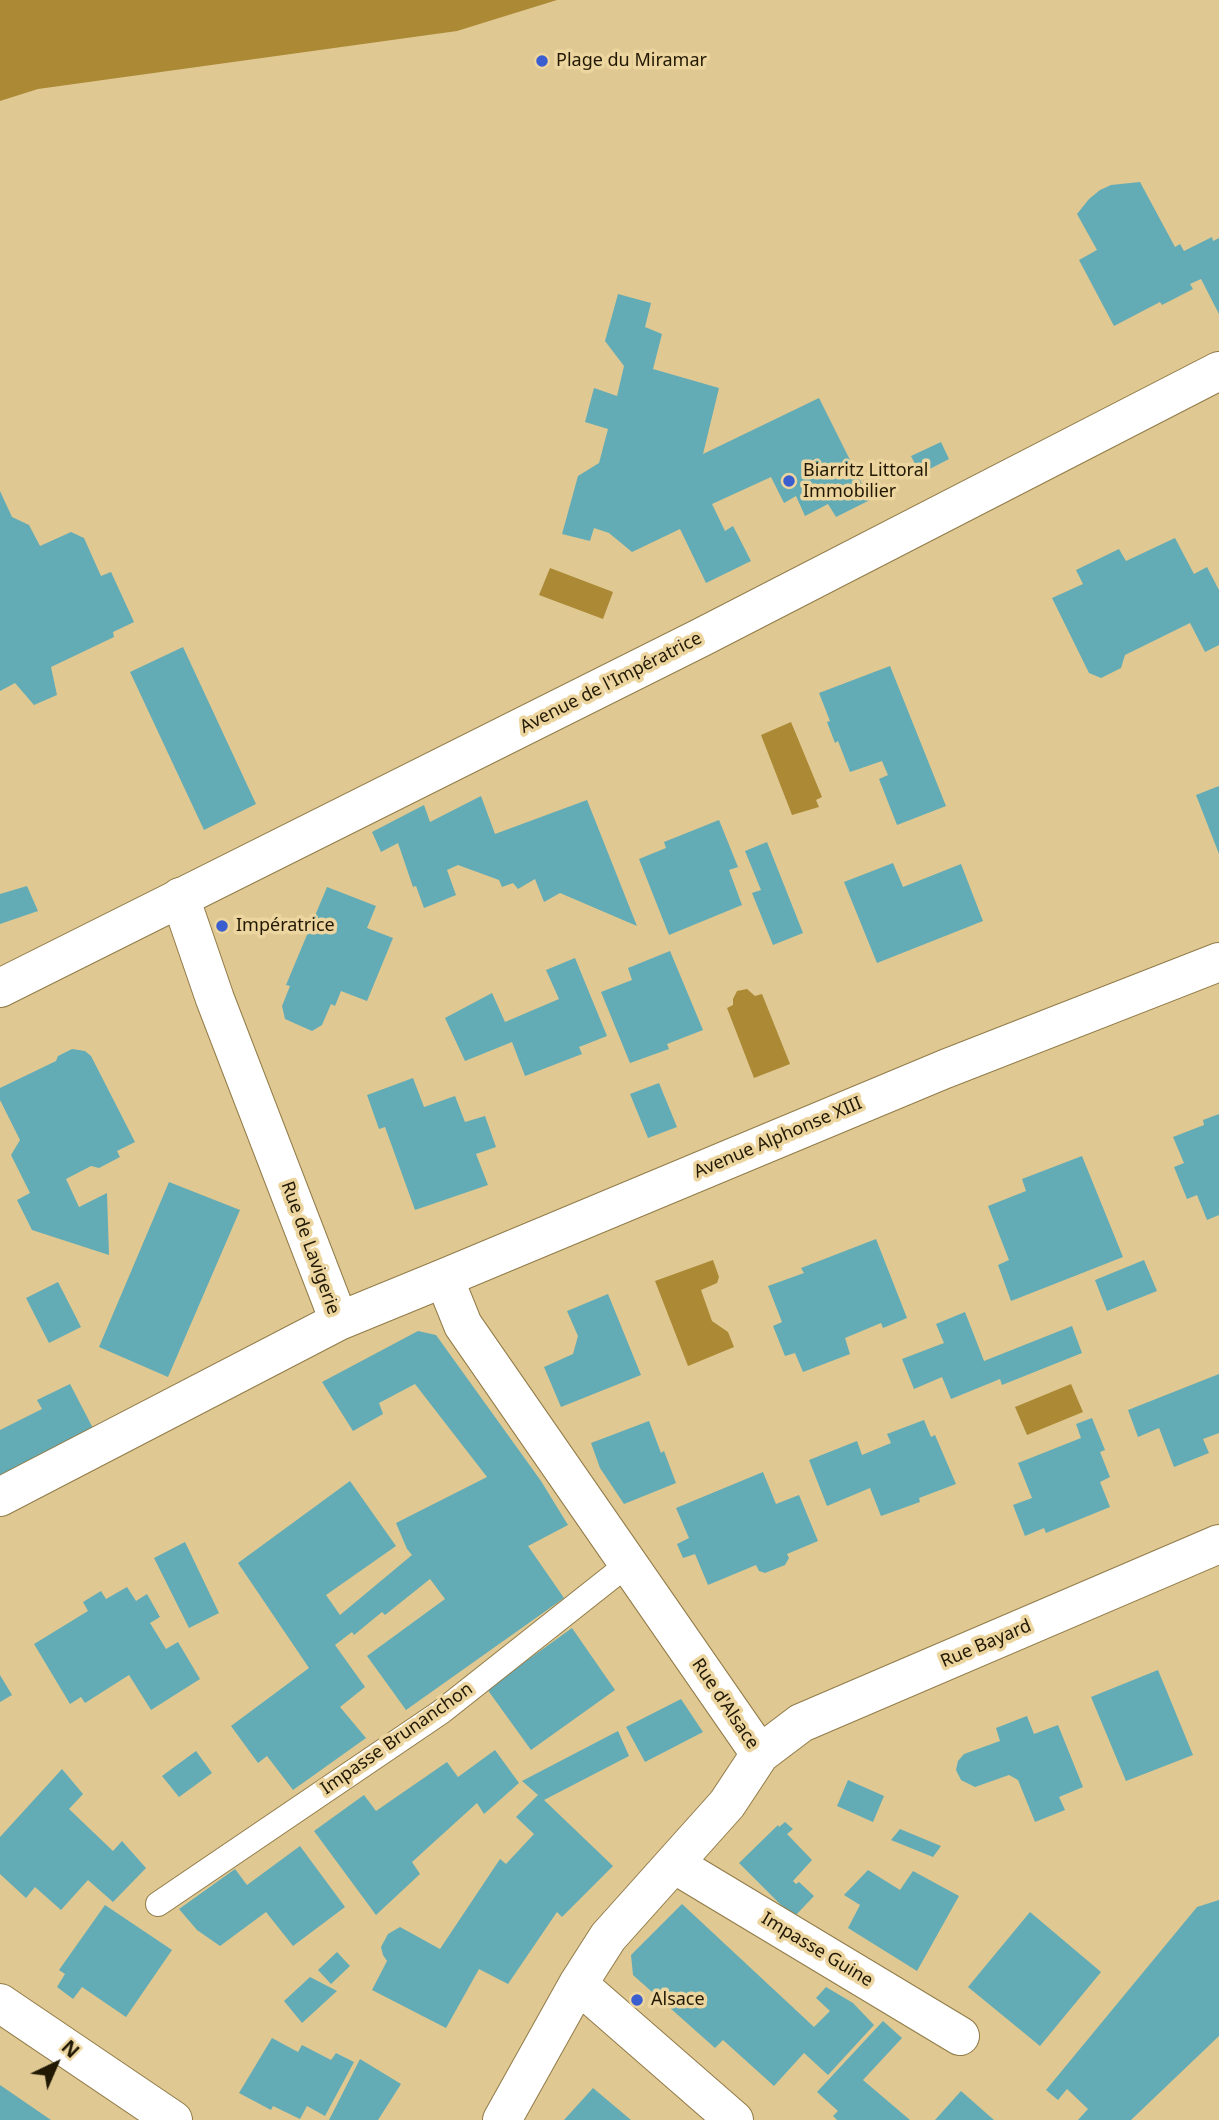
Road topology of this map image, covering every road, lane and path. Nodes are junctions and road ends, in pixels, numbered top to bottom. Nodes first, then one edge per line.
1 (1219, 371) edge
2 (180, 897) junction
3 (1219, 962) edge
4 (0, 988) edge
5 (444, 1278) junction
6 (339, 1321) junction
7 (0, 1497) edge
8 (1219, 1544) edge
9 (628, 1564) junction
10 (760, 1754) junction
11 (674, 1864) junction
12 (158, 1904) dead end
13 (578, 1984) junction
14 (0, 2003) edge
15 (960, 2036) dead end
16 (173, 2120) edge
17 (502, 2120) edge
18 (734, 2120) edge

1 - 2 street, Avenue de l'Impératrice
2 - 4 street, Avenue de l'Impératrice
2 - 6 street, Rue de Lavigerie
3 - 5 street, Avenue Alphonse XIII
5 - 6 street, Avenue Alphonse XIII
5 - 9 street, Rue d'Alsace
6 - 7 street, Rue de Lavigerie
8 - 10 street, Rue Bayard
9 - 10 street, Rue d'Alsace
9 - 12 lane, Impasse Brunanchon
10 - 11 street, Rue d'Alsace
11 - 13 street, Rue d'Alsace
11 - 15 street, Impasse Guine
13 - 17 street, Rue d'Alsace
13 - 18 street
14 - 16 street

